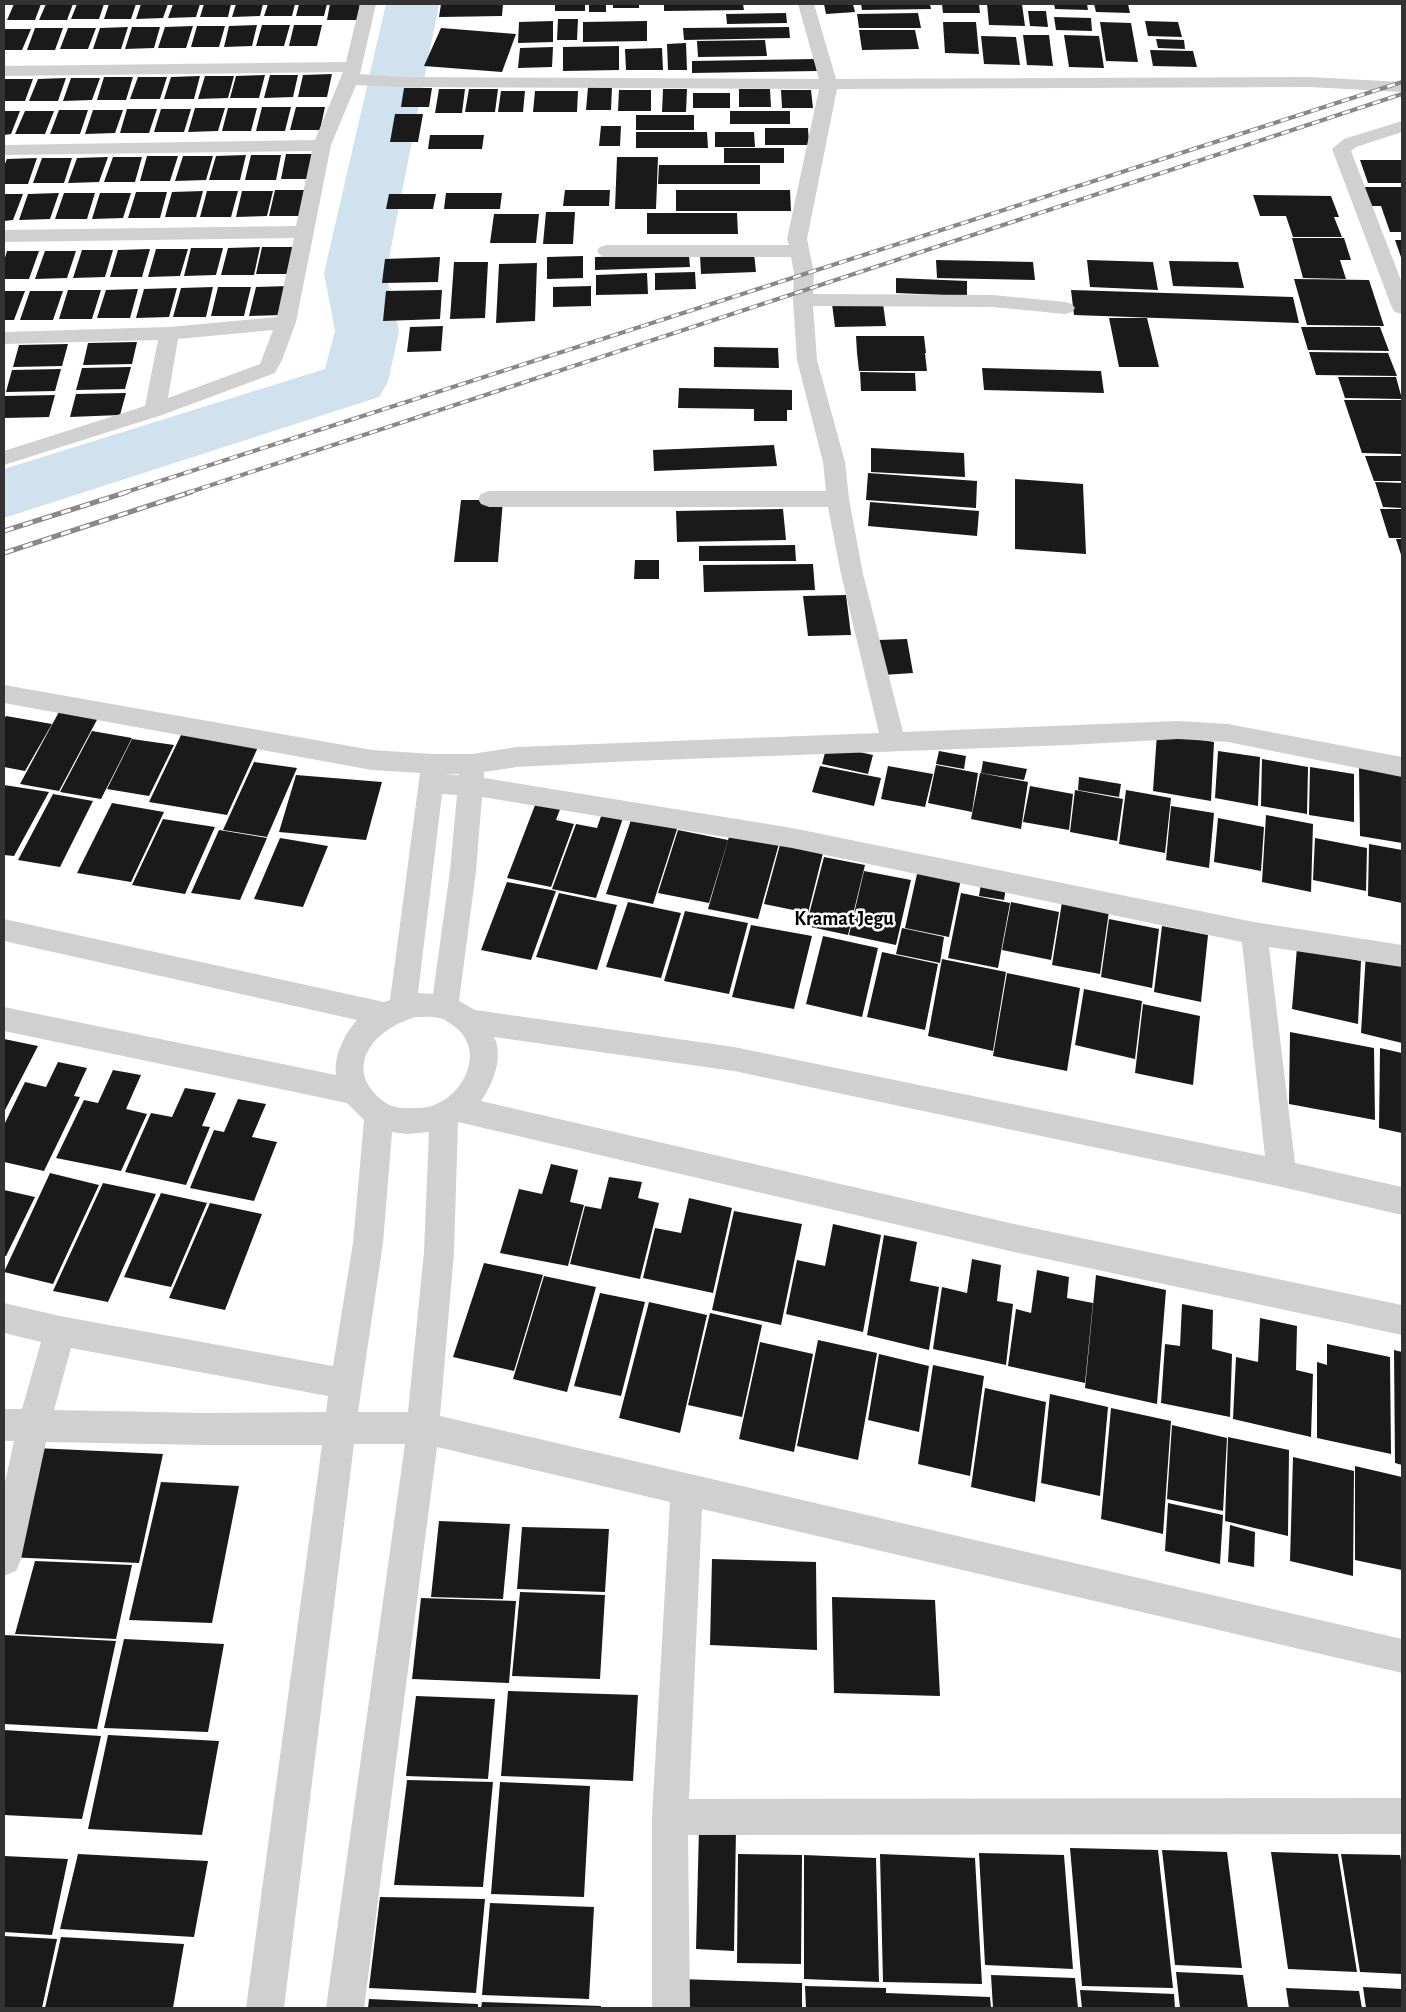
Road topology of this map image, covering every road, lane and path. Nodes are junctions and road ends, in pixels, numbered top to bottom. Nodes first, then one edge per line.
1 (368, 4) edge
2 (806, 4) edge
3 (4, 71) edge
4 (351, 73) junction
5 (829, 84) junction
6 (1402, 87) edge
7 (1402, 126) edge
8 (322, 145) junction
9 (4, 150) edge
10 (303, 232) junction
11 (4, 236) edge
12 (608, 251) dead end
13 (798, 251) junction
14 (803, 300) junction
15 (1065, 308) dead end
16 (1402, 308) edge
17 (286, 322) junction
18 (169, 333) junction
19 (4, 338) edge
20 (155, 410) junction
21 (4, 458) edge
22 (489, 499) dead end
23 (838, 499) junction
24 (4, 694) edge
25 (893, 742) junction
26 (1402, 767) edge
27 (432, 774) junction
28 (471, 775) junction
29 (4, 930) edge
30 (1254, 933) junction
31 (1402, 956) edge
32 (445, 1007) junction
33 (393, 1010) junction
34 (4, 1019) edge
35 (470, 1021) junction
36 (355, 1092) junction
37 (449, 1111) junction
38 (379, 1114) junction
39 (1282, 1173) junction
40 (1402, 1201) edge
41 (4, 1318) edge
42 (1402, 1320) edge
43 (60, 1331) junction
44 (346, 1384) junction
45 (19, 1425) edge
46 (423, 1428) junction
47 (342, 1429) junction
48 (687, 1489) junction
49 (4, 1559) edge
50 (1402, 1656) edge
51 (1402, 1816) edge
52 (670, 1817) junction
53 (265, 2008) edge
54 (345, 2008) edge
55 (670, 2008) edge

1 - 4 street
2 - 5 street
3 - 4 street
4 - 5 street
4 - 8 street
5 - 6 street
5 - 13 street
7 - 16 street
8 - 9 street
8 - 10 street
10 - 11 street
10 - 17 street
12 - 13 street
13 - 14 street
14 - 15 street
14 - 23 street
17 - 18 street
17 - 20 street
18 - 19 street
18 - 20 street
20 - 21 street
22 - 23 street
23 - 25 street
24 - 27 street
25 - 26 street
25 - 28 street
27 - 28 street
27 - 33 street
28 - 30 street
28 - 32 street
29 - 33 street
30 - 31 street
30 - 39 street
32 - 33 street
32 - 35 street
33 - 36 street
34 - 36 street
35 - 37 street
35 - 39 street
36 - 38 street
37 - 38 street
37 - 42 street
37 - 46 street
38 - 44 street
39 - 40 street
41 - 43 street
43 - 44 street
43 - 45 street
44 - 47 street
45 - 47 street
45 - 49 street
46 - 47 street
46 - 48 street
46 - 54 street
47 - 53 street
48 - 50 street
48 - 52 street
51 - 52 street
52 - 55 street

